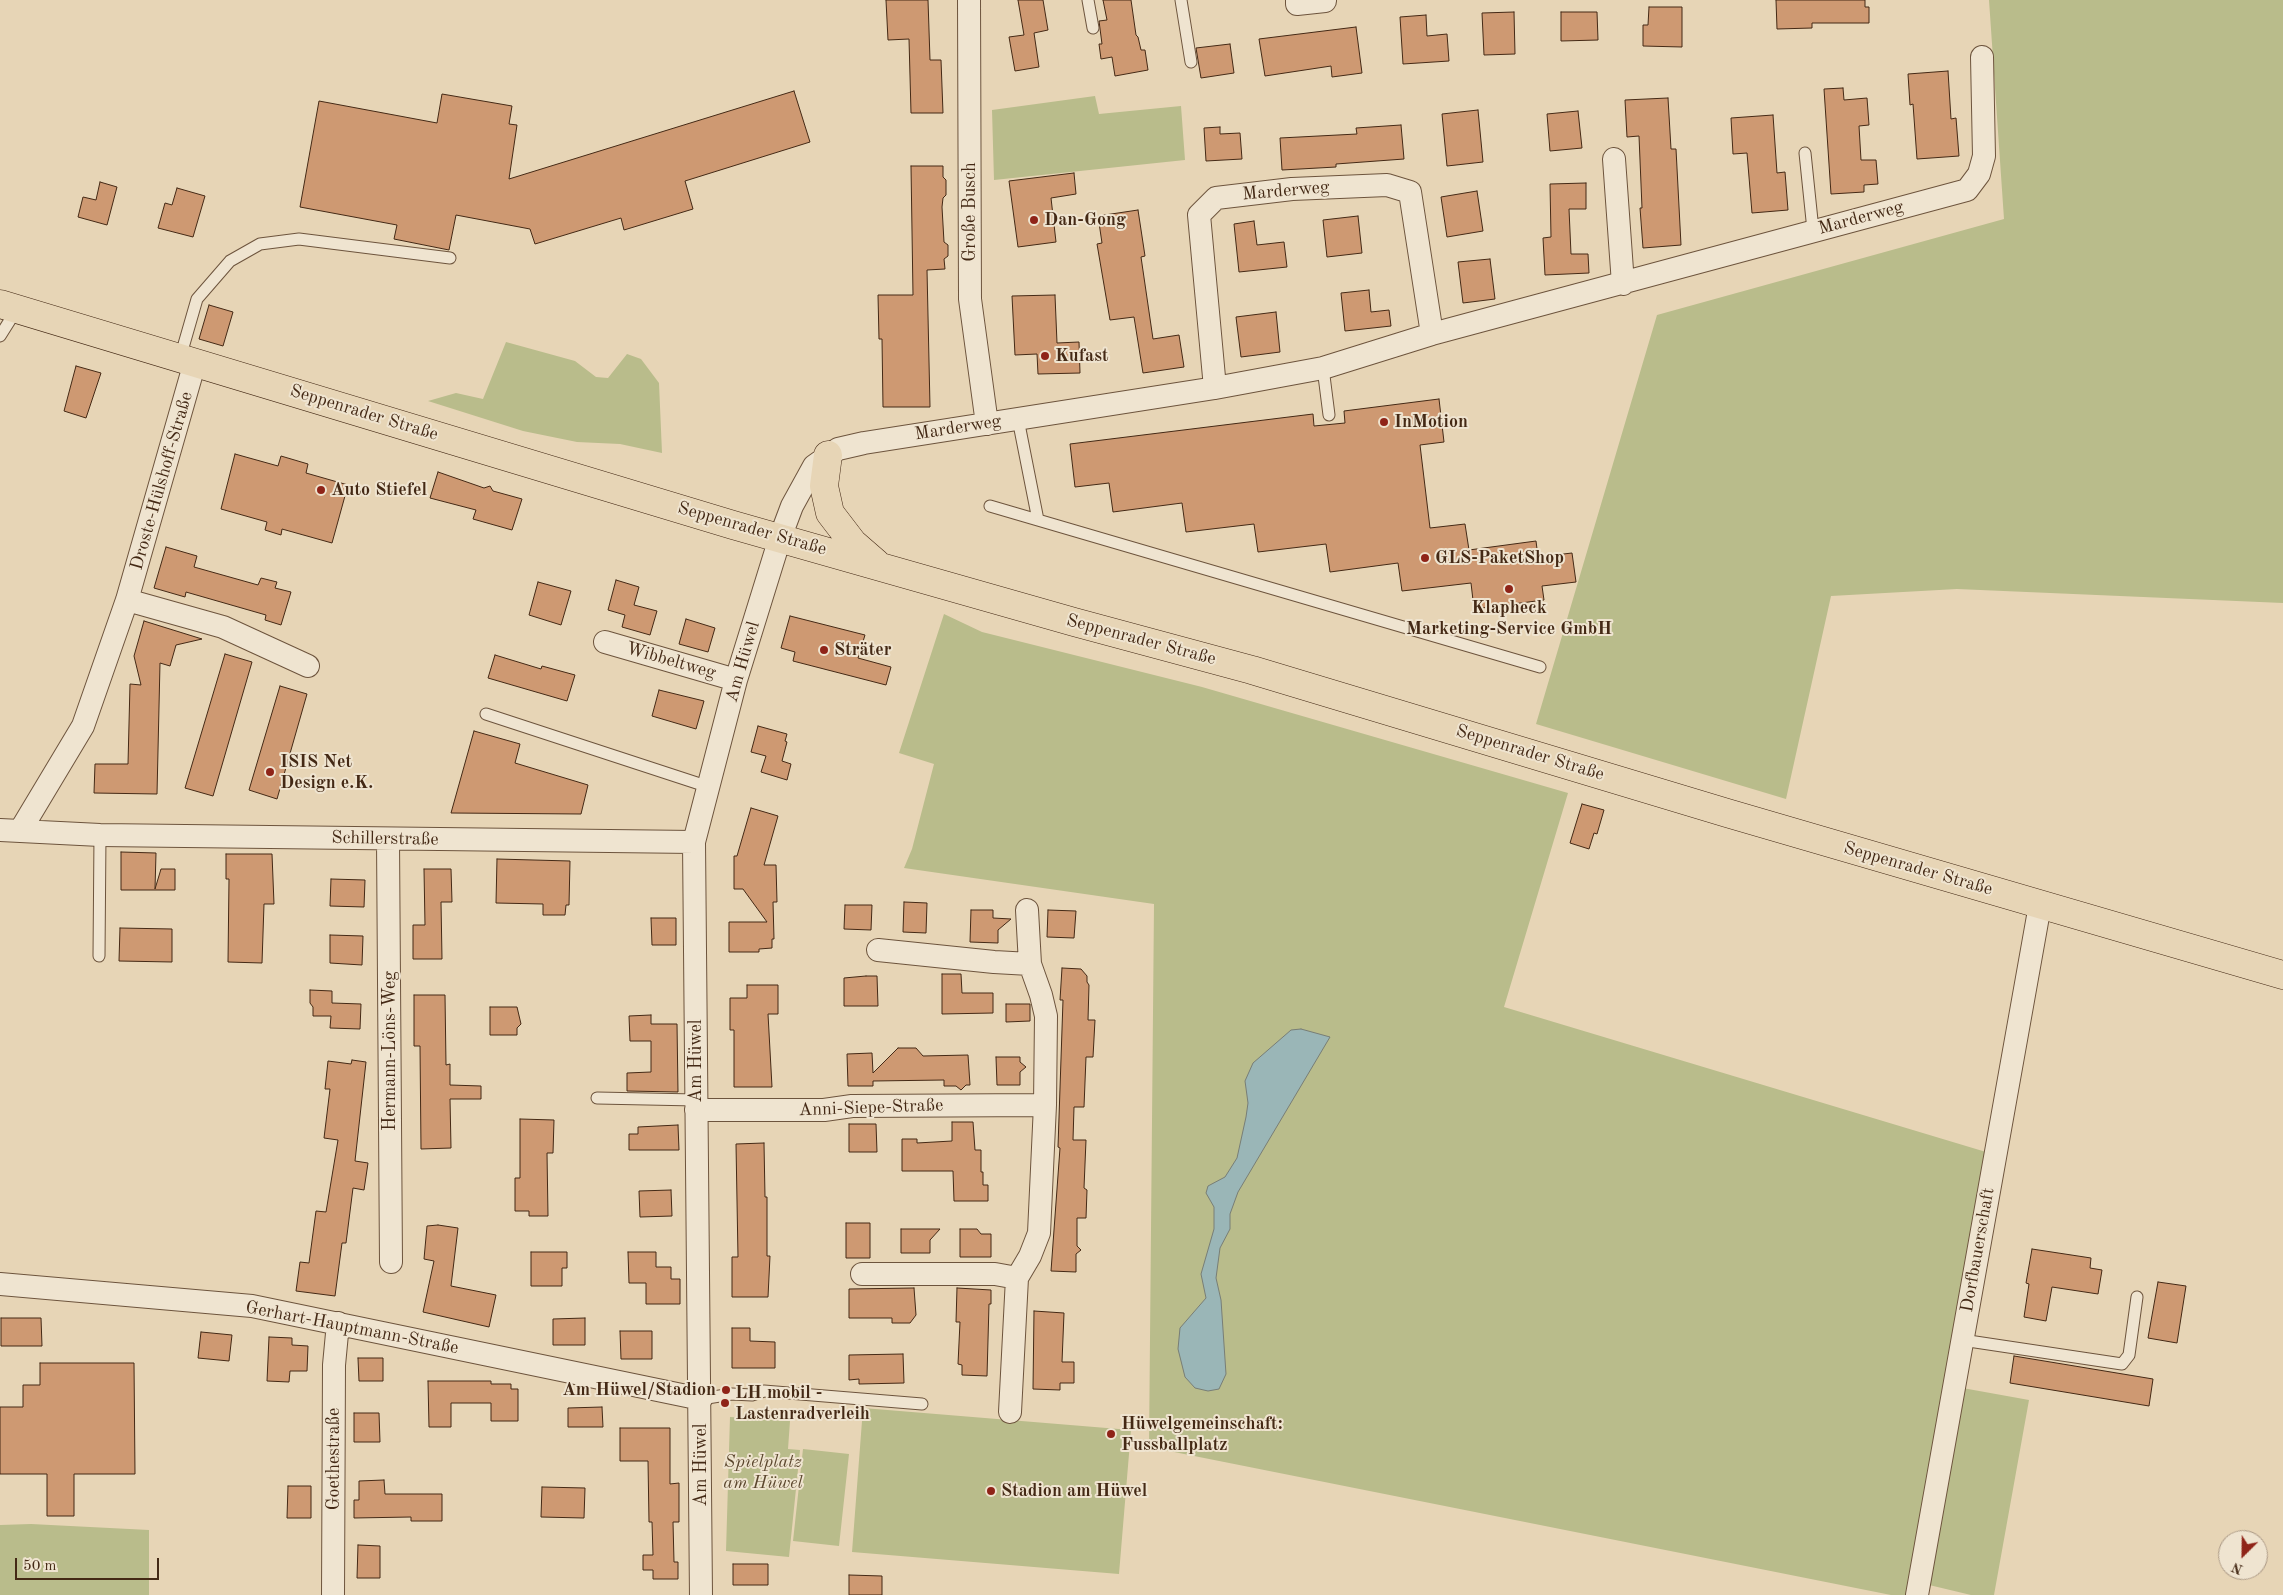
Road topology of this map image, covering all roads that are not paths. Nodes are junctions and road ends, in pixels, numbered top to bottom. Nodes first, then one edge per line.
1 (969, 0) edge
2 (1088, 0) edge
3 (1182, 0) edge
4 (1297, 0) edge
5 (1324, 1) edge
6 (1092, 28) dead end
7 (1982, 57) dead end
8 (1191, 62) dead end
9 (1806, 153) dead end
10 (1614, 159) dead end
11 (1813, 230) junction
12 (450, 258) dead end
13 (1622, 284) junction
14 (8, 306) edge
15 (1432, 334) junction
16 (0, 336) edge
17 (188, 360) junction
18 (1323, 368) junction
19 (1215, 388) junction
20 (1328, 415) dead end
21 (1018, 419) junction
22 (987, 424) junction
23 (828, 455) junction
24 (990, 506) dead end
25 (1038, 520) junction
26 (780, 538) junction
27 (881, 567) junction
28 (127, 600) junction
29 (605, 642) dead end
30 (308, 666) dead end
31 (1540, 667) dead end
32 (736, 680) junction
33 (486, 714) dead end
34 (709, 787) junction
35 (10, 831) edge
36 (100, 836) junction
37 (388, 840) junction
38 (694, 842) junction
39 (2040, 905) junction
40 (1027, 910) dead end
41 (878, 950) dead end
42 (99, 956) dead end
43 (1030, 964) junction
44 (2283, 976) edge
45 (597, 1098) dead end
46 (696, 1105) junction
47 (1045, 1105) junction
48 (392, 1262) dead end
49 (862, 1274) dead end
50 (1017, 1278) junction
51 (0, 1284) edge
52 (2137, 1297) dead end
53 (338, 1323) junction
54 (1962, 1340) junction
55 (701, 1400) junction
56 (922, 1404) dead end
57 (1010, 1412) dead end
58 (333, 1595) edge
59 (701, 1595) edge
60 (1917, 1595) edge

1 - 22 street, Große Busch
2 - 6 lane
3 - 8 lane
4 - 5 street
7 - 11 street, Marderweg
9 - 11 lane
10 - 13 street
11 - 13 street, Marderweg
12 - 17 lane
13 - 15 street, Marderweg
14 - 16 lane
14 - 17 main road, Seppenrader Straße
15 - 18 street, Marderweg
15 - 19 street, Marderweg
17 - 26 main road, Seppenrader Straße
17 - 28 street, Droste-Hülshoff-Straße
18 - 19 street, Marderweg
18 - 20 lane
19 - 21 street, Marderweg
21 - 22 street, Marderweg
21 - 25 lane
22 - 23 street, Marderweg
23 - 26 street, Marderweg
23 - 27 main road
24 - 25 lane
25 - 31 lane
26 - 27 main road, Seppenrader Straße
26 - 32 street, Am Hüwel
27 - 39 main road, Seppenrader Straße
28 - 30 street
28 - 35 street, Droste-Hülshoff-Straße
29 - 32 street, Wibbeltweg
32 - 34 street, Am Hüwel
33 - 34 lane
34 - 38 street, Am Hüwel
35 - 36 street, Schillerstraße
36 - 37 street, Schillerstraße
36 - 42 lane
37 - 38 street, Schillerstraße
37 - 48 street, Hermann-Löns-Weg
38 - 46 street, Am Hüwel
39 - 44 main road, Seppenrader Straße
39 - 54 street, Dorfbauerschaft
40 - 43 street
41 - 43 street
43 - 47 street
45 - 46 lane
46 - 47 street, Anni-Siepe-Straße
46 - 55 street, Am Hüwel
47 - 50 street
49 - 50 street
50 - 57 street
51 - 53 street, Gerhart-Hauptmann-Straße
52 - 54 lane
53 - 55 street, Gerhart-Hauptmann-Straße
53 - 58 street, Goethestraße
54 - 60 street, Dorfbauerschaft
55 - 56 lane
55 - 59 street, Am Hüwel

